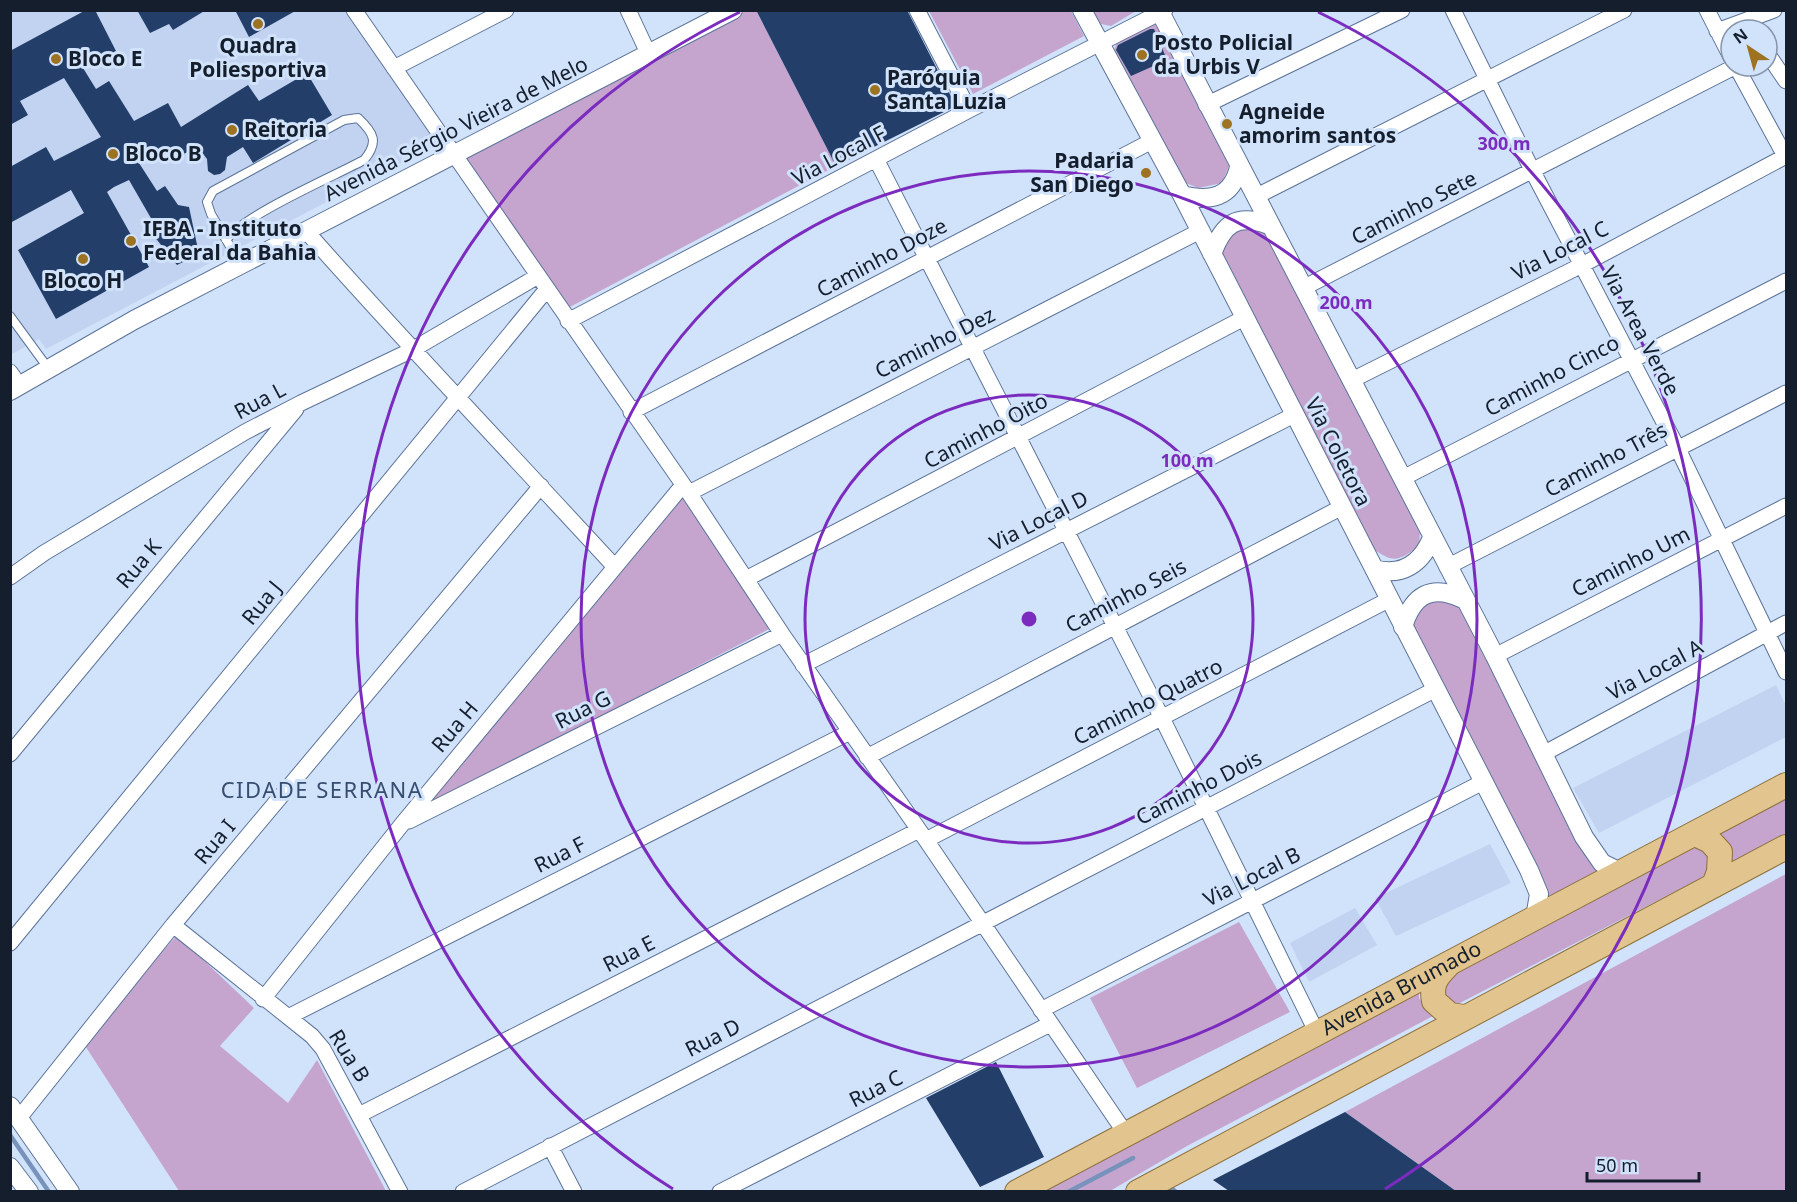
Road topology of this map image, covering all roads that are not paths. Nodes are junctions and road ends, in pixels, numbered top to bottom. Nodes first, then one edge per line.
1 (354, 10) edge
2 (506, 10) edge
3 (628, 10) edge
4 (734, 10) edge
5 (917, 10) edge
6 (1082, 10) edge
7 (1402, 10) edge
8 (1453, 10) edge
9 (1624, 10) edge
10 (1707, 10) edge
11 (1162, 11) edge
12 (1717, 32) joint
13 (1719, 36) edge
14 (1099, 42) junction
15 (649, 55) junction
16 (394, 68) junction
17 (1719, 75) edge
18 (1743, 78) edge
19 (1488, 81) junction
20 (1206, 105) junction
21 (969, 110) junction
22 (1152, 141) junction
23 (453, 156) junction
24 (1786, 156) edge
25 (877, 160) junction
26 (1239, 167) junction
27 (1532, 170) junction
28 (1182, 195) junction
29 (1255, 197) junction
30 (1269, 225) junction
31 (306, 231) junction
32 (1200, 231) junction
33 (226, 240) junction
34 (1212, 254) junction
35 (927, 259) junction
36 (241, 265) junction
37 (1582, 265) junction
38 (1786, 281) edge
39 (542, 283) junction
40 (1303, 288) junction
41 (10, 316) edge
42 (1244, 318) junction
43 (568, 321) junction
44 (972, 348) junction
45 (412, 350) junction
46 (1631, 358) junction
47 (48, 368) junction
48 (1352, 380) junction
49 (13, 383) edge
50 (1786, 393) edge
51 (459, 396) junction
52 (301, 402) junction
53 (631, 412) junction
54 (1294, 415) junction
55 (1019, 438) junction
56 (1677, 447) junction
57 (1403, 478) junction
58 (541, 486) junction
59 (686, 489) junction
60 (1786, 506) edge
61 (1342, 507) junction
62 (1065, 531) junction
63 (1432, 538) junction
64 (1723, 539) junction
65 (615, 567) junction
66 (1447, 567) junction
67 (1374, 569) junction
68 (12, 572) edge
69 (746, 579) junction
70 (1463, 598) junction
71 (1388, 600) junction
72 (1786, 622) edge
73 (1114, 626) junction
74 (1403, 627) junction
75 (1768, 632) junction
76 (782, 634) junction
77 (1494, 656) junction
78 (803, 665) junction
79 (1786, 672) edge
80 (1434, 690) junction
81 (1162, 718) junction
82 (850, 732) junction
83 (10, 754) edge
84 (1543, 754) junction
85 (867, 757) junction
86 (1483, 782) junction
87 (1786, 785) edge
88 (1205, 808) junction
89 (403, 823) junction
90 (1695, 834) junction
91 (922, 835) junction
92 (1786, 847) edge
93 (1618, 871) junction
94 (1714, 885) junction
95 (1251, 900) junction
96 (1535, 918) junction
97 (983, 924) junction
98 (173, 925) junction
99 (10, 943) edge
100 (1448, 965) junction
101 (263, 999) junction
102 (1041, 1010) junction
103 (290, 1016) junction
104 (1464, 1017) junction
105 (1050, 1024) junction
106 (1317, 1033) junction
107 (14, 1112) edge
108 (359, 1115) junction
109 (1126, 1134) junction
110 (550, 1146) junction
111 (10, 1167) edge
112 (28, 1191) edge
113 (70, 1191) edge
114 (399, 1191) edge
115 (463, 1191) edge
116 (574, 1191) edge
117 (720, 1191) edge
118 (1017, 1191) edge
119 (1138, 1191) edge

1 - 16 street
2 - 16 street
3 - 15 street
4 - 15 street, Avenida Sérgio Vieira de Melo
5 - 21 street
6 - 14 street, Via Coletora
7 - 20 street
8 - 19 street, Via Area Verde
9 - 19 street
10 - 12 street
11 - 14 street, Via Local F
11 - 20 street
12 - 13 street
14 - 21 street, Via Local F
14 - 22 street, Via Coletora
15 - 23 street, Avenida Sérgio Vieira de Melo
16 - 23 street
17 - 27 street, Caminho Sete
18 - 24 street
19 - 27 street, Via Area Verde
19 - 29 street
20 - 26 street
21 - 25 street, Via Local F
22 - 28 street, Via Coletora
22 - 35 street, Caminho Doze
23 - 31 street, Avenida Sérgio Vieira de Melo
23 - 39 street
24 - 37 street, Via Local C
25 - 35 street
25 - 43 street, Via Local F
26 - 28 street
26 - 29 street
27 - 37 street, Via Area Verde
27 - 40 street, Caminho Sete
28 - 32 street, Via Coletora
29 - 30 street
30 - 34 street
30 - 40 street
31 - 36 street, Avenida Sérgio Vieira de Melo
31 - 45 street
32 - 34 street, Via Coletora
32 - 44 street, Caminho Dez
33 - 33 lane
33 - 36 lane
34 - 42 street, Via Coletora
35 - 44 street
35 - 53 street, Caminho Doze
36 - 47 street, Avenida Sérgio Vieira de Melo
37 - 46 street, Via Area Verde
37 - 48 street, Via Local C
38 - 46 street, Caminho Cinco
39 - 43 street
39 - 45 street, Rua L
39 - 51 street, Rua J
40 - 48 street
41 - 47 lane
42 - 54 street, Via Coletora
42 - 55 street, Caminho Oito
43 - 53 street
44 - 55 street
44 - 59 street, Caminho Dez
45 - 51 street
45 - 52 street, Rua L
46 - 56 street, Via Area Verde
46 - 57 street, Caminho Cinco
47 - 49 street, Avenida Sérgio Vieira de Melo
48 - 57 street
50 - 56 street, Caminho Três
51 - 58 street
51 - 99 street, Rua J
52 - 68 street, Rua L
52 - 83 street, Rua K
53 - 59 street
54 - 61 street, Via Coletora
54 - 62 street, Via Local D
55 - 62 street
55 - 69 street, Caminho Oito
56 - 64 street, Via Area Verde
56 - 66 street, Caminho Três
57 - 63 street
58 - 65 street
58 - 98 street, Rua I
59 - 65 street, Rua H
59 - 69 street
60 - 64 street, Caminho Um
61 - 67 street, Via Coletora
61 - 73 street, Caminho Seis
62 - 73 street
62 - 78 street, Via Local D
63 - 66 street
63 - 67 street
64 - 75 street, Via Area Verde
64 - 77 street, Caminho Um
65 - 89 street, Rua H
66 - 70 street
67 - 71 street, Via Coletora
69 - 76 street
70 - 74 street
70 - 77 street
71 - 74 street, Via Coletora
71 - 81 street, Caminho Quatro
72 - 75 street, Via Local A
73 - 81 street
73 - 85 street, Caminho Seis
74 - 80 street, Via Coletora
75 - 79 street, Via Area Verde
75 - 84 street, Via Local A
76 - 78 street
76 - 89 street, Rua G
77 - 84 street
78 - 82 street
80 - 86 street, Via Coletora
80 - 88 street, Caminho Dois
81 - 88 street
81 - 91 street, Caminho Quatro
82 - 85 street
82 - 103 street, Rua F
84 - 93 street
85 - 91 street
86 - 95 street, Via Local B
86 - 96 street, Via Coletora
87 - 90 main road, Avenida Brumado
88 - 95 street
88 - 97 street, Caminho Dois
89 - 101 street, Rua H
90 - 93 main road, Avenida Brumado
90 - 94 main road
91 - 97 street
91 - 108 street, Rua E
92 - 94 main road
93 - 96 main road, Avenida Brumado
94 - 104 main road
95 - 102 street, Via Local B
95 - 106 street
96 - 100 main road, Avenida Brumado
97 - 102 street
97 - 110 street, Rua D
98 - 101 street, Rua B
98 - 107 street, Rua I
100 - 104 main road
100 - 106 main road, Avenida Brumado
101 - 103 street, Rua B
102 - 105 street
103 - 108 street, Rua B
104 - 119 main road
105 - 109 street
105 - 117 street, Rua C
106 - 109 main road, Avenida Brumado
107 - 113 street
108 - 114 street, Rua B
109 - 118 main road, Avenida Brumado
110 - 115 street, Rua D
110 - 116 street
111 - 112 street

